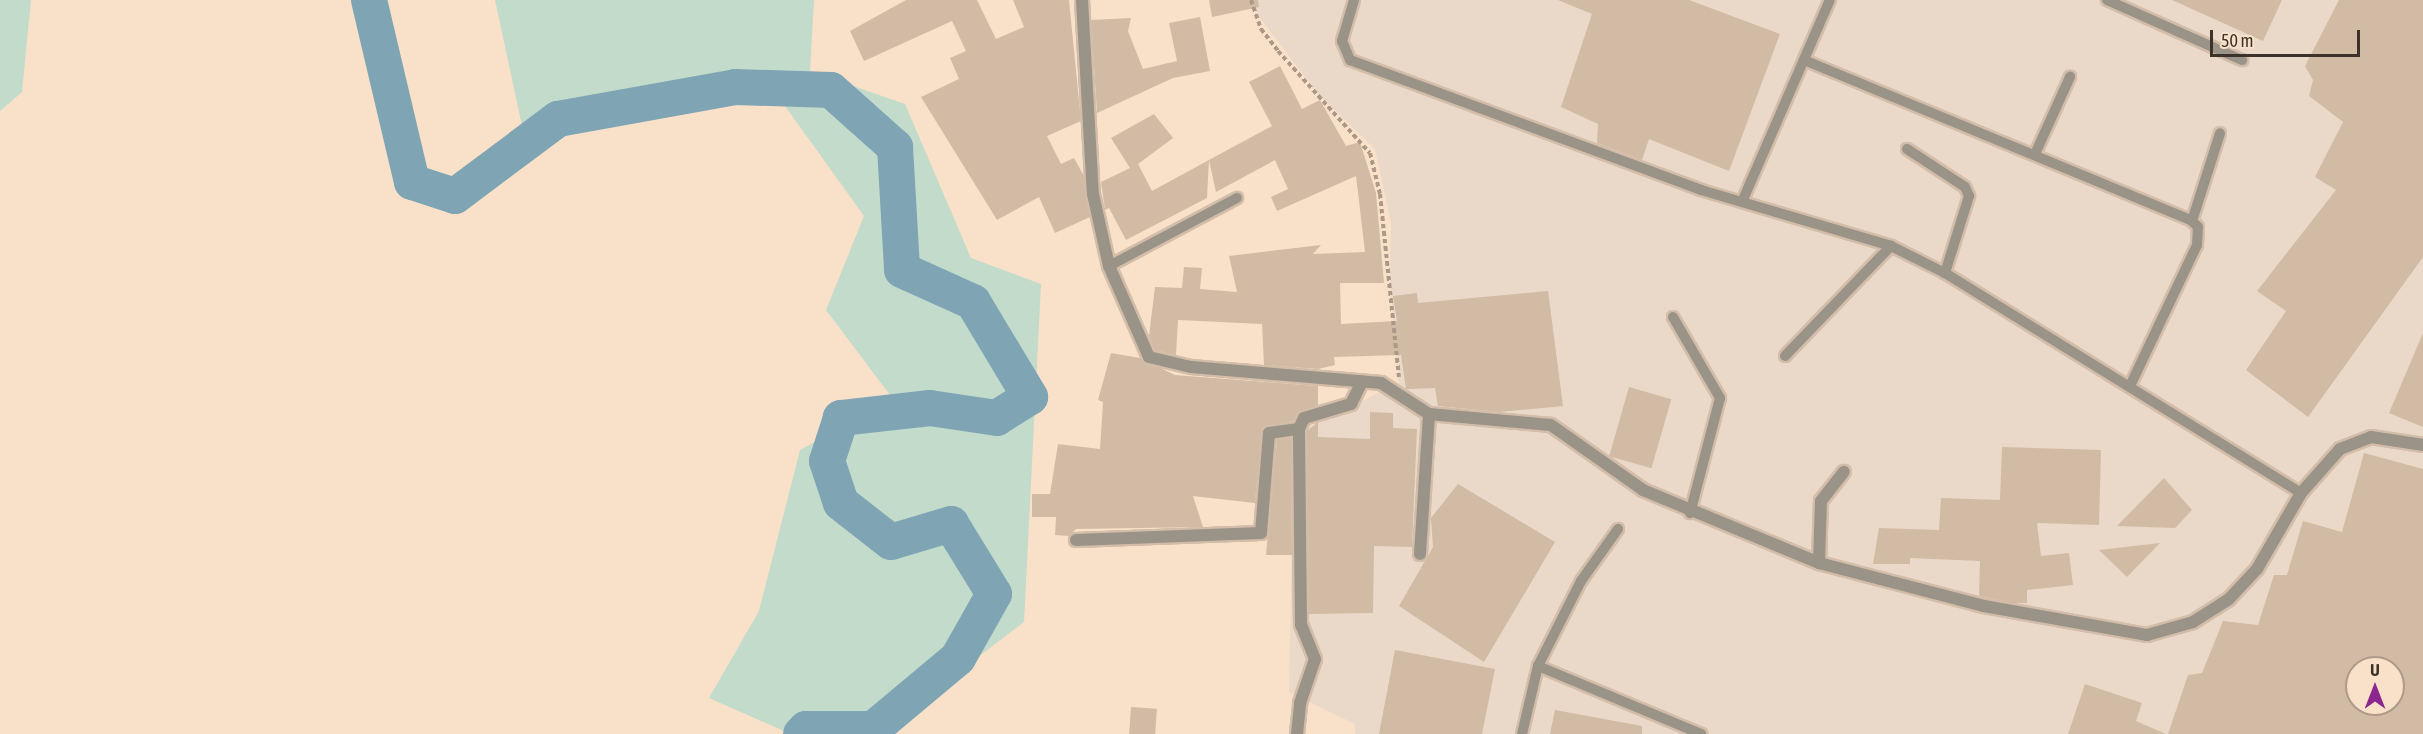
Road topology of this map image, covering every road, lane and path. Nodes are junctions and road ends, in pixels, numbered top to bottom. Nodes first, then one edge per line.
1 (1082, 0) edge
2 (1251, 0) edge
3 (1354, 0) edge
4 (1830, 0) edge
5 (2107, 0) edge
6 (1804, 60) junction
7 (2242, 60) dead end
8 (2070, 76) dead end
9 (2220, 133) dead end
10 (1907, 149) dead end
11 (2035, 154) junction
12 (1237, 198) dead end
13 (1742, 202) junction
14 (2192, 221) junction
15 (1891, 246) junction
16 (1109, 266) junction
17 (1945, 273) junction
18 (1673, 317) dead end
19 (1785, 356) dead end
20 (1362, 381) junction
21 (2130, 386) junction
22 (1400, 391) junction
23 (1429, 414) junction
24 (1299, 429) junction
25 (2423, 445) edge
26 (1844, 472) dead end
27 (2301, 493) junction
28 (1690, 513) junction
29 (1618, 529) dead end
30 (1076, 540) dead end
31 (1420, 554) dead end
32 (1819, 563) junction
33 (1538, 666) junction
34 (1297, 734) edge
35 (1522, 734) edge
36 (1701, 734) edge

1 - 16 street
2 - 22 path
3 - 13 lane
4 - 6 lane
5 - 7 lane
6 - 11 lane
6 - 13 lane
8 - 11 lane
9 - 14 lane
10 - 17 lane
11 - 14 lane
12 - 16 lane
13 - 15 lane
14 - 21 lane
15 - 17 lane
15 - 19 lane
16 - 20 street
17 - 21 lane
18 - 28 lane
20 - 22 street
20 - 24 street
21 - 27 lane
22 - 23 street
23 - 28 street
23 - 31 street
24 - 30 street
24 - 34 street
25 - 27 street
26 - 32 street
27 - 32 street
28 - 32 street
29 - 33 lane
33 - 35 lane
33 - 36 lane

